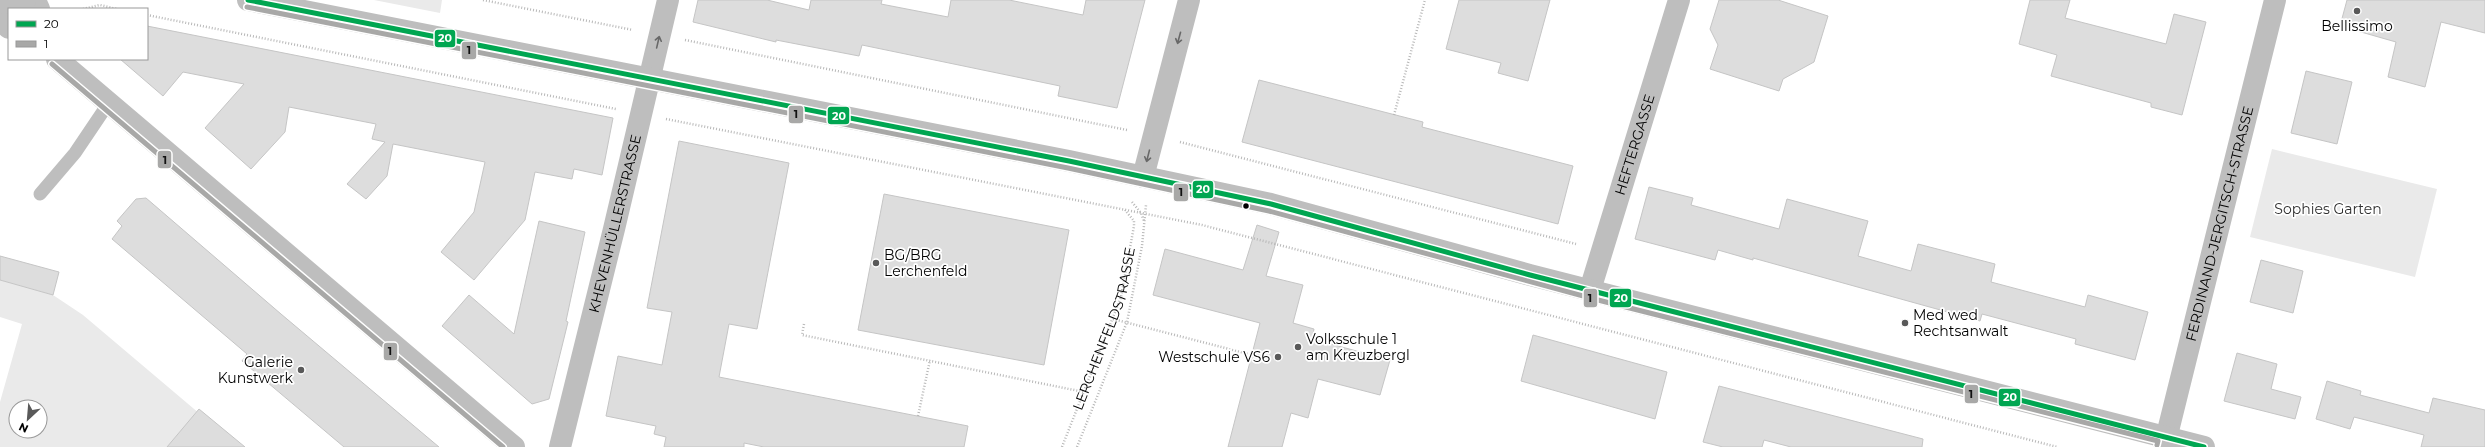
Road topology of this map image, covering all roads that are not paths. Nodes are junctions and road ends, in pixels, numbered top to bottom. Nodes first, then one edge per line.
1 (25, 0) edge
2 (248, 0) edge
3 (668, 0) edge
4 (1189, 0) edge
5 (1680, 0) edge
6 (2275, 0) edge
7 (0, 3) edge
8 (0, 20) edge
9 (8, 27) edge
10 (58, 60) edge
11 (649, 80) junction
12 (108, 104) junction
13 (1143, 177) junction
14 (40, 194) dead end
15 (1590, 290) junction
16 (2165, 442) edge
17 (514, 447) edge
18 (560, 447) edge
19 (2204, 447) edge

1 - 7 street
2 - 11 street
11 -> 3 street, KHEVENHÜLLERSTRASSE
4 -> 13 street
5 - 15 street, HEFTERGASSE
6 - 16 street, FERDINAND-JERGITSCH-STRASSE
8 - 9 street
10 - 12 street
11 - 13 street
11 - 18 street, KHEVENHÜLLERSTRASSE
12 - 14 lane
12 - 17 street
13 - 15 street
15 - 16 street
16 - 19 street

